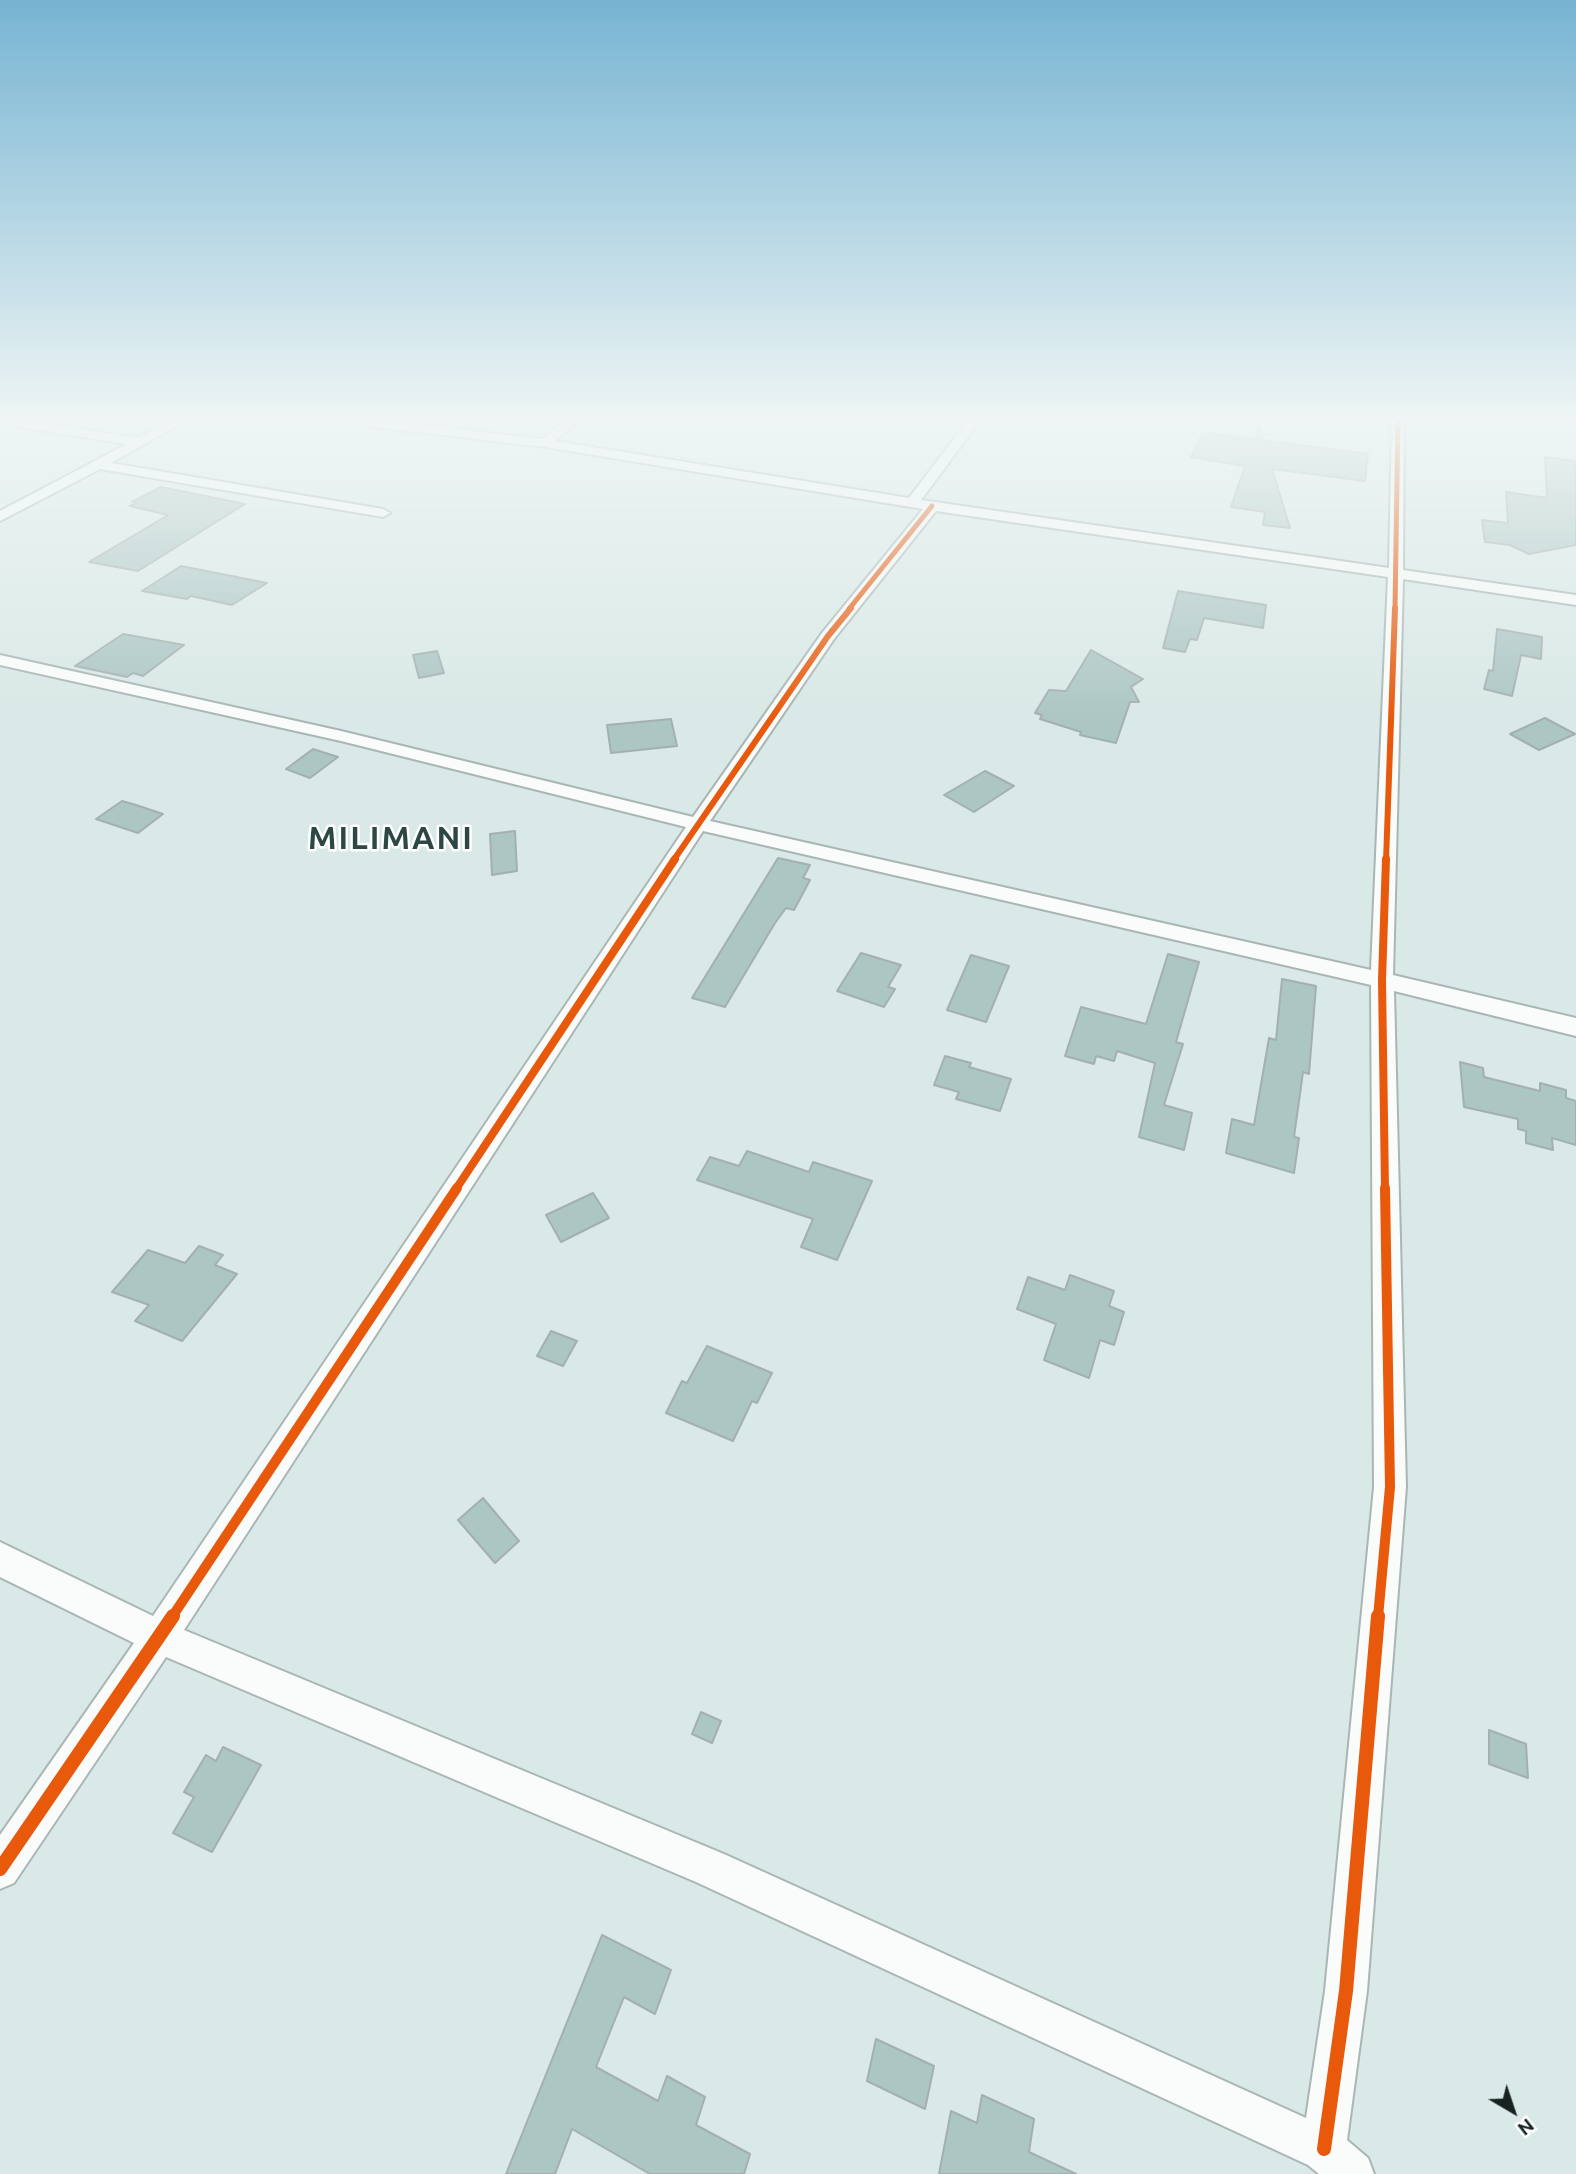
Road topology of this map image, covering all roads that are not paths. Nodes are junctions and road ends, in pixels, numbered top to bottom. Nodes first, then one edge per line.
1 (924, 516) edge
2 (1003, 516) edge
3 (1397, 516) edge
4 (1396, 574) junction
5 (1576, 600) edge
6 (0, 660) edge
7 (698, 824) junction
8 (1382, 980) junction
9 (1576, 1027) edge
10 (0, 1559) edge
11 (159, 1637) junction
12 (0, 1869) edge
13 (1324, 2149) junction
14 (1352, 2174) edge

1 - 7 street
2 - 4 street
3 - 4 street
4 - 5 street
4 - 8 street
6 - 7 street
7 - 8 street
7 - 11 street
8 - 9 street
8 - 13 street
10 - 11 street
11 - 12 street
11 - 13 street
13 - 14 street

